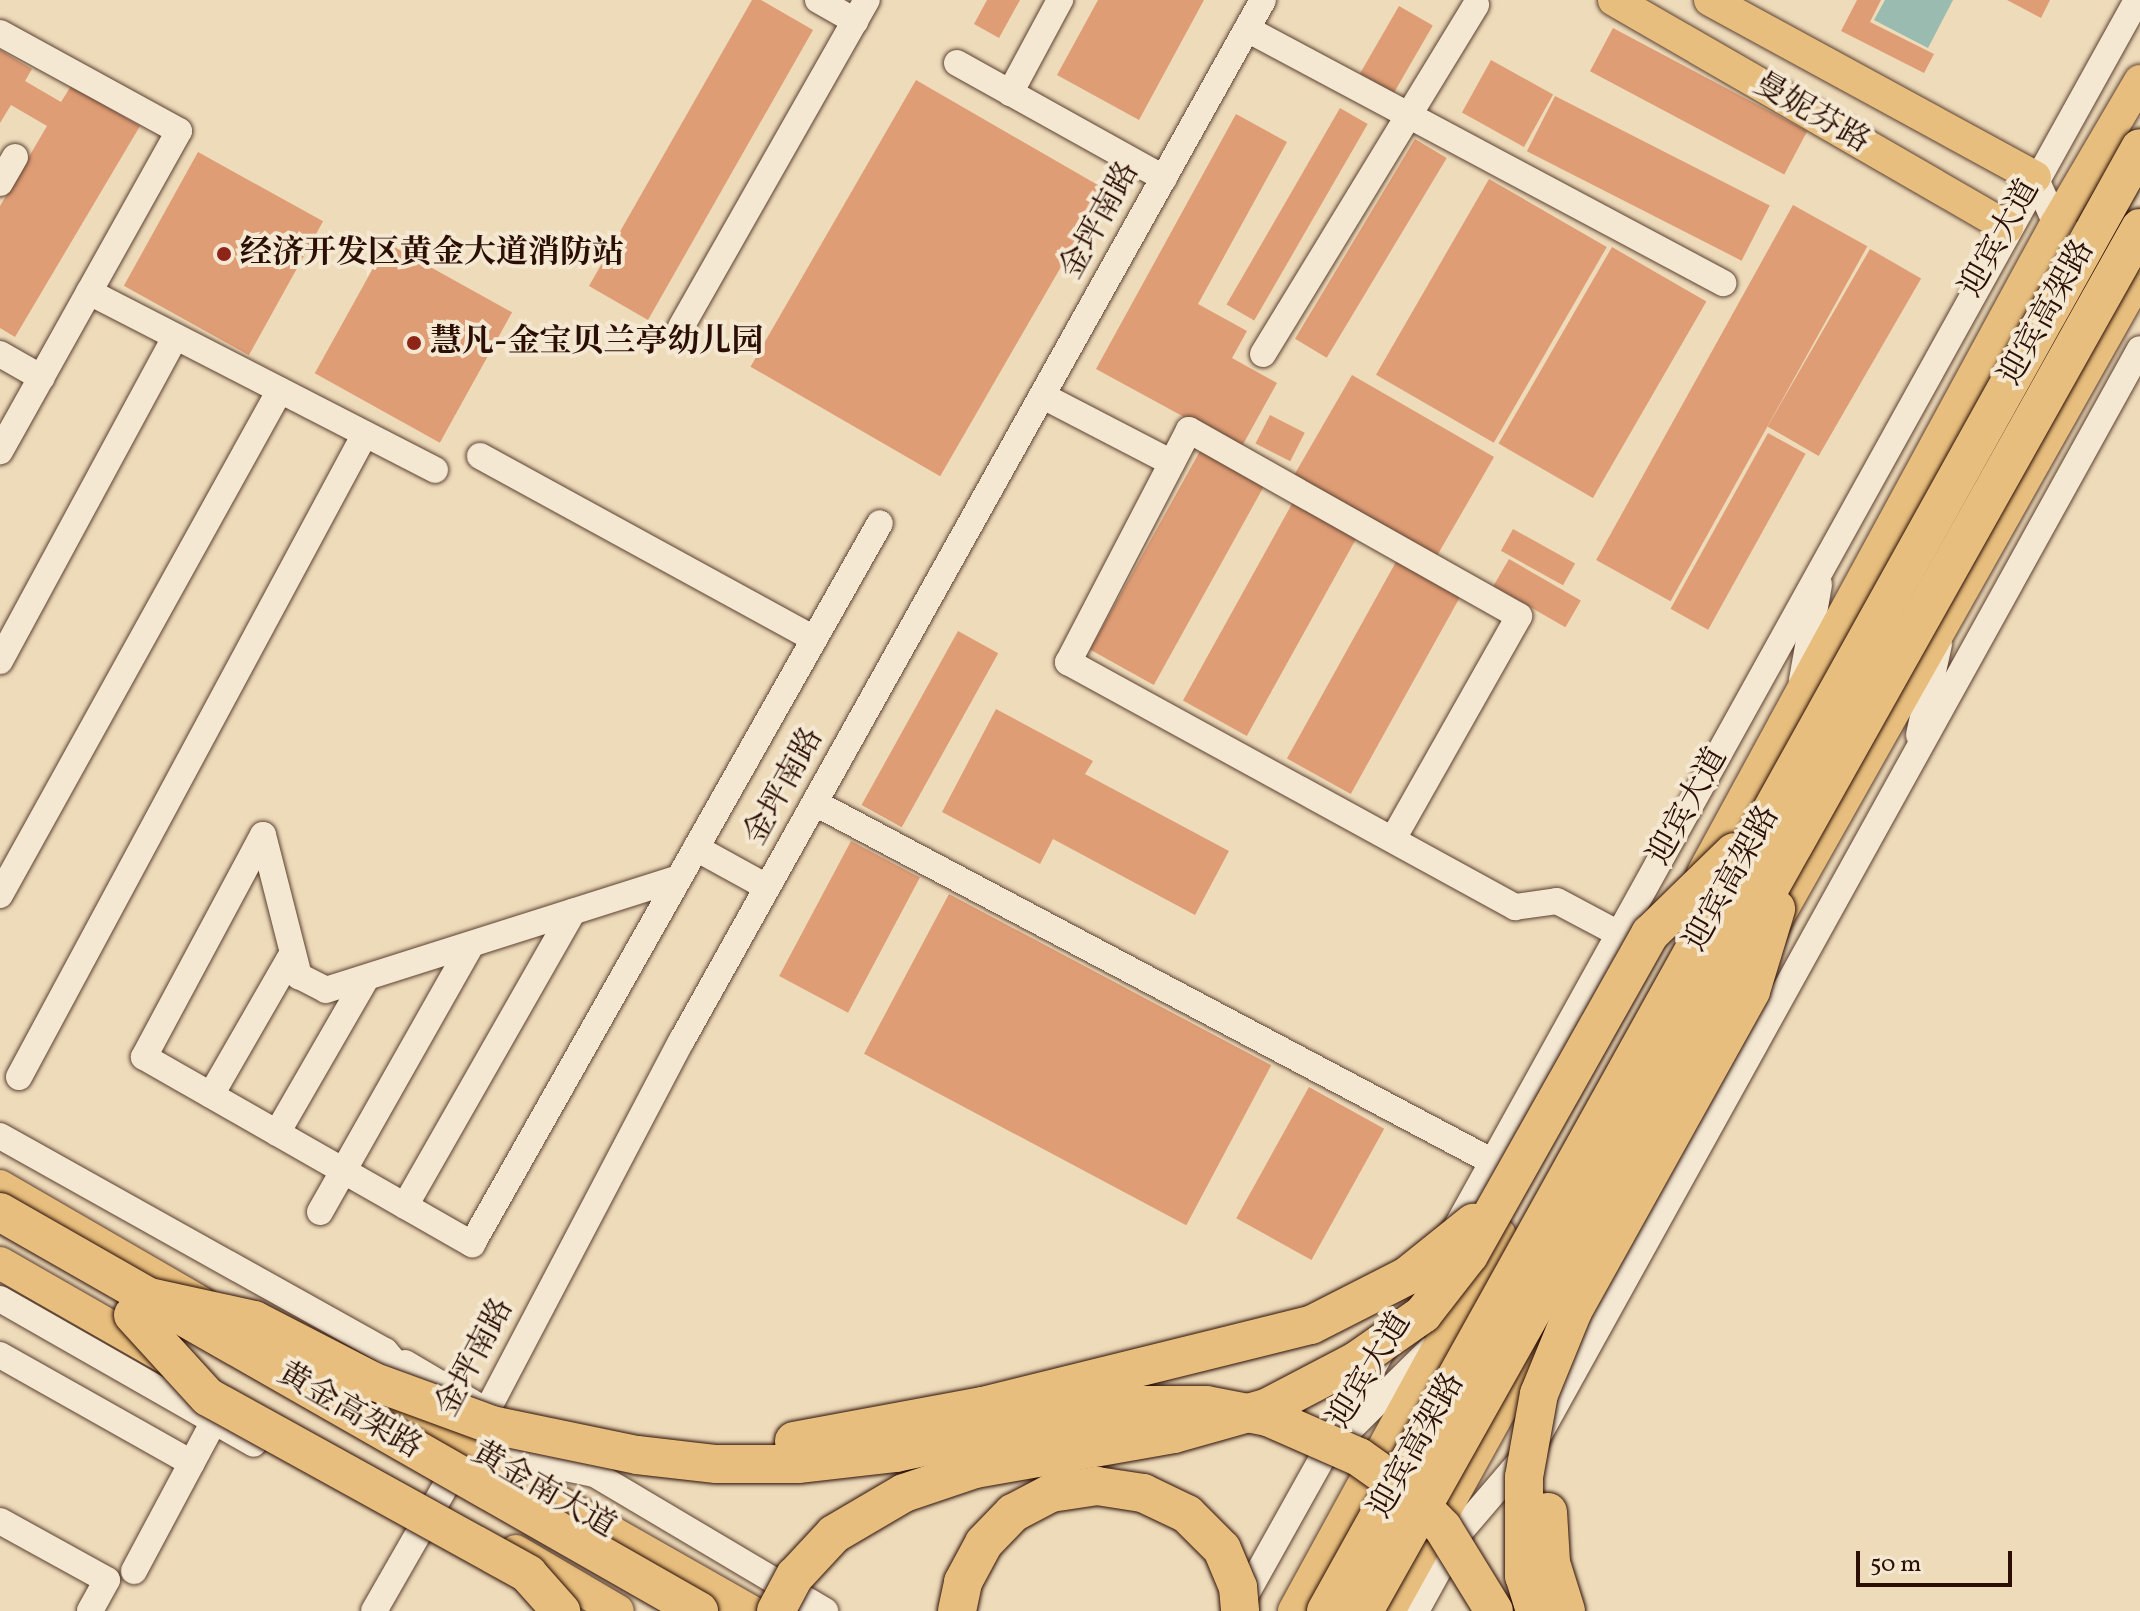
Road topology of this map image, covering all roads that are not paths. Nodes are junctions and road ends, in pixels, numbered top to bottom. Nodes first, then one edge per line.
1 (818, 0) edge
2 (1060, 0) edge
3 (1263, 0) edge
4 (1614, 0) edge
5 (1710, 0) edge
6 (2137, 0) edge
7 (1476, 5) dead end
8 (861, 11) edge
9 (1247, 29) junction
10 (0, 33) edge
11 (957, 63) dead end
12 (2140, 81) edge
13 (1010, 93) junction
14 (1408, 116) junction
15 (2140, 148) edge
16 (15, 157) dead end
17 (2035, 177) junction
18 (1164, 178) junction
19 (0, 183) edge
20 (2056, 224) junction
21 (2007, 227) junction
22 (2140, 228) edge
23 (2140, 277) edge
24 (1723, 283) dead end
25 (89, 292) junction
26 (681, 327) dead end
27 (175, 337) junction
28 (2140, 349) edge
29 (0, 354) edge
30 (1263, 354) dead end
31 (42, 378) junction
32 (280, 390) junction
33 (1043, 396) junction
34 (365, 434) junction
35 (0, 451) edge
36 (480, 456) dead end
37 (1172, 463) junction
38 (435, 470) dead end
39 (880, 523) dead end
40 (1823, 562) junction
41 (1943, 627) junction
42 (814, 639) junction
43 (0, 661) edge
44 (1798, 704) junction
45 (1911, 766) junction
46 (815, 803) junction
47 (1780, 831) junction
48 (1393, 839) junction
49 (696, 848) junction
50 (679, 878) junction
51 (767, 887) junction
52 (0, 895) edge
53 (573, 912) junction
54 (1619, 934) junction
55 (471, 945) junction
56 (292, 954) junction
57 (366, 979) junction
58 (19, 1077) dead end
59 (211, 1095) junction
60 (277, 1133) junction
61 (0, 1136) edge
62 (1504, 1167) junction
63 (343, 1171) junction
64 (0, 1186) edge
65 (405, 1206) junction
66 (0, 1212) edge
67 (320, 1212) dead end
68 (0, 1239) edge
69 (0, 1263) edge
70 (0, 1299) edge
71 (139, 1306) junction
72 (1573, 1311) junction
73 (1444, 1336) junction
74 (385, 1351) junction
75 (0, 1355) edge
76 (221, 1408) junction
77 (487, 1411) junction
78 (468, 1447) junction
79 (637, 1455) junction
80 (192, 1463) junction
81 (1314, 1465) junction
82 (594, 1474) junction
83 (430, 1517) junction
84 (0, 1521) edge
85 (134, 1571) dead end
86 (90, 1611) edge
87 (374, 1611) edge
88 (561, 1611) edge
89 (572, 1611) edge
90 (618, 1611) edge
91 (648, 1611) edge
92 (699, 1611) edge
93 (750, 1611) edge
94 (776, 1611) edge
95 (825, 1611) edge
96 (957, 1611) edge
97 (1238, 1611) edge
98 (1294, 1611) edge
99 (1326, 1611) edge
100 (1364, 1611) edge
101 (1389, 1611) edge
102 (1416, 1611) edge
103 (1494, 1611) edge
104 (1535, 1611) edge
105 (1566, 1611) edge

1 - 8 street
2 - 13 street
3 - 9 street, 金坪南路
4 - 21 main road, 曼妮芬路
5 - 17 main road, 曼妮芬路
6 - 17 street, 迎宾大道
7 - 14 street
8 - 26 street
9 - 14 street
9 - 18 street, 金坪南路
10 - 25 street
11 - 13 street
12 - 20 main road, 迎宾大道
13 - 18 street
14 - 24 street
14 - 30 street
15 - 47 highway, 迎宾高架路, bridge
16 - 19 street
17 - 20 street
17 - 21 street, 迎宾大道
18 - 33 street, 金坪南路
20 - 21 street
20 - 23 street
20 - 44 main road, 迎宾大道
21 - 40 street, 迎宾大道
22 - 47 highway, 迎宾高架路, bridge
23 - 41 main road
25 - 27 street
25 - 31 street
27 - 32 street
27 - 43 street
28 - 45 street
29 - 31 street
31 - 35 street
32 - 34 street
32 - 52 street
33 - 37 street
33 - 46 street, 金坪南路
34 - 38 street
34 - 58 street
36 - 42 street
37 - 48 street
37 - 48 street
39 - 42 street
40 - 44 street
40 - 54 street, 迎宾大道
41 - 45 street
41 - 101 main road
42 - 49 street
44 - 73 main road, 迎宾大道
45 - 102 street
46 - 51 street, 金坪南路
46 - 62 street
47 - 62 highway, bridge
47 - 72 highway, bridge
47 - 99 highway, 迎宾高架路, bridge
47 - 100 highway, 迎宾高架路, bridge
48 - 54 street
49 - 50 street
49 - 51 street
50 - 53 street
50 - 65 street
51 - 77 street, 金坪南路
53 - 55 street
53 - 65 street
54 - 62 street, 迎宾大道
55 - 57 street
55 - 63 street
56 - 57 street
56 - 59 street
56 - 59 street
57 - 60 street
59 - 60 street
60 - 63 street
61 - 74 street
62 - 79 highway, bridge
62 - 81 street, 迎宾大道
62 - 94 highway, bridge
63 - 65 street
63 - 67 street
64 - 78 main road, 黄金南大道
66 - 71 highway, 黄金高架路, bridge
68 - 71 highway, 黄金高架路
69 - 76 main road, 黄金南大道
70 - 76 street
71 - 79 highway, bridge
71 - 88 highway, bridge
71 - 91 highway, 黄金高架路
71 - 92 highway, 黄金高架路, bridge
72 - 104 highway, bridge
72 - 105 highway, bridge
73 - 81 street
73 - 98 main road, 迎宾大道
74 - 77 street
74 - 78 street
75 - 80 street
76 - 80 street
76 - 83 main road, 黄金南大道
76 - 83 street
77 - 78 street, 金坪南路
77 - 82 street
78 - 82 street
78 - 83 street, 金坪南路
78 - 93 main road, 黄金南大道
79 - 103 highway, bridge
80 - 85 street
81 - 97 street, 迎宾大道
82 - 95 street
83 - 87 street, 金坪南路
83 - 89 street
83 - 90 main road, 黄金南大道
84 - 86 street
96 - 97 highway, bridge

